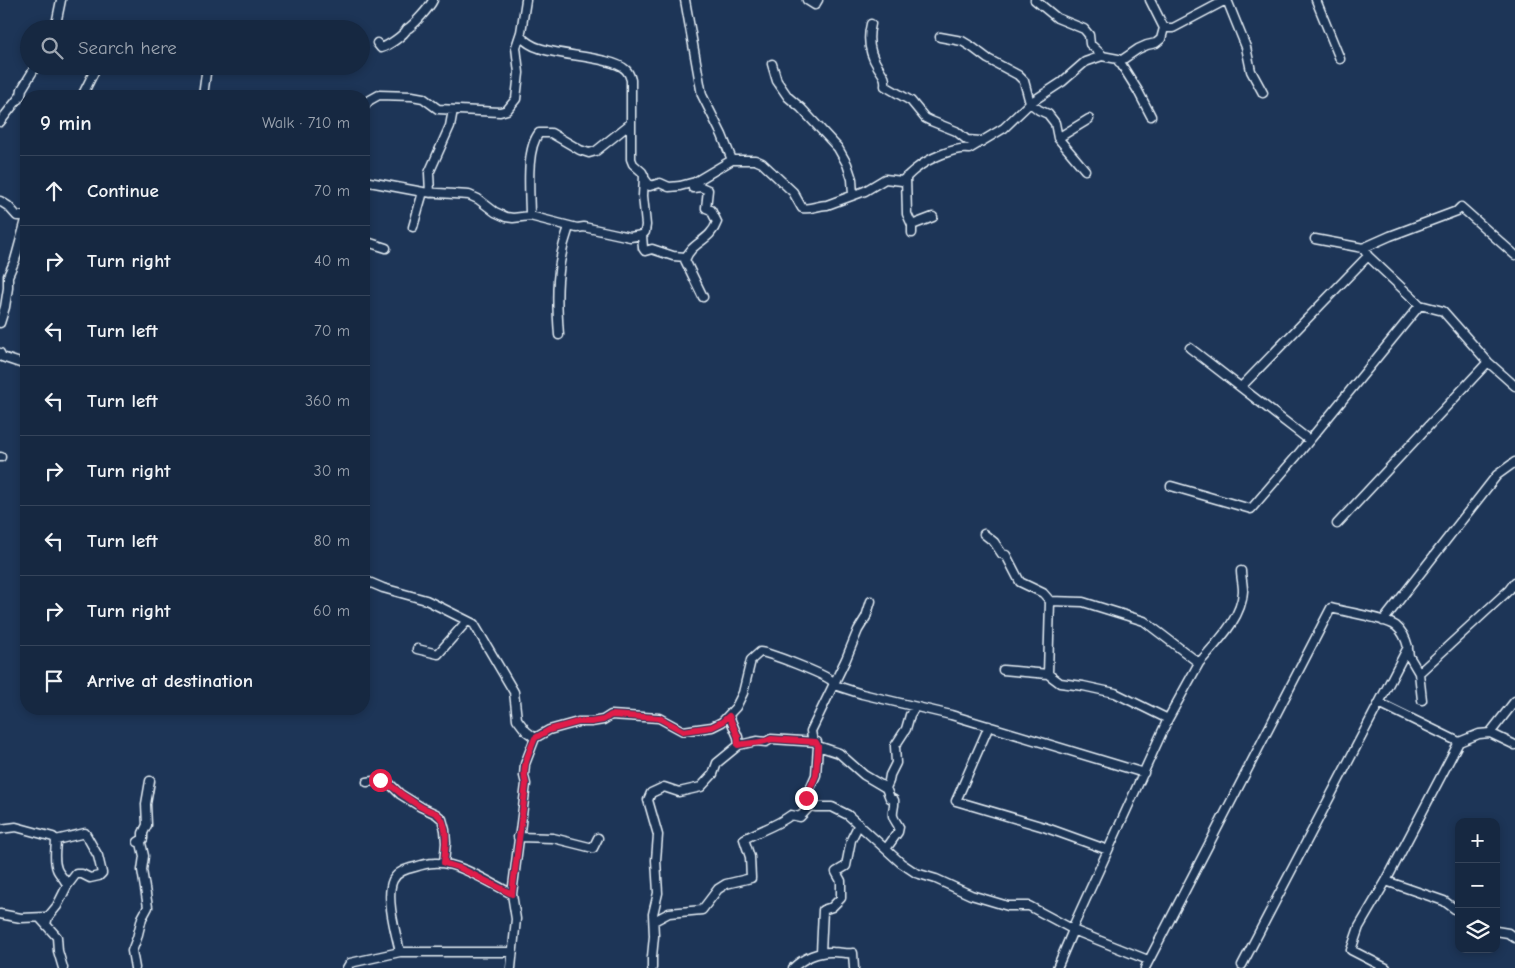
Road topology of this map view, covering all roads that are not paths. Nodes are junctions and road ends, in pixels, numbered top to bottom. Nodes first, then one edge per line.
1 (62, 0) edge
2 (433, 0) edge
3 (526, 0) edge
4 (686, 0) edge
5 (807, 0) edge
6 (818, 0) edge
7 (1035, 0) edge
8 (1150, 0) edge
9 (1226, 0) edge
10 (1316, 0) edge
11 (56, 20) edge
12 (871, 24) dead end
13 (1164, 28) junction
14 (520, 36) junction
15 (940, 37) dead end
16 (377, 42) dead end
17 (1103, 56) junction
18 (1340, 59) dead end
19 (1119, 62) junction
20 (772, 64) dead end
21 (31, 75) edge
22 (92, 75) edge
23 (205, 75) edge
24 (22, 90) edge
25 (85, 90) edge
26 (203, 90) edge
27 (1263, 93) dead end
28 (20, 96) edge
29 (370, 100) edge
30 (1030, 103) junction
31 (453, 110) junction
32 (1151, 116) dead end
33 (1089, 119) dead end
34 (0, 122) edge
35 (630, 124) junction
36 (1058, 138) junction
37 (967, 140) junction
38 (982, 141) junction
39 (968, 149) junction
40 (732, 160) junction
41 (1084, 170) dead end
42 (906, 176) junction
43 (644, 178) junction
44 (370, 182) edge
45 (695, 182) junction
46 (427, 192) junction
47 (853, 195) junction
48 (0, 200) edge
49 (530, 216) junction
50 (20, 217) edge
51 (933, 217) dead end
52 (413, 227) dead end
53 (569, 227) junction
54 (642, 236) junction
55 (1316, 239) dead end
56 (20, 241) edge
57 (370, 243) edge
58 (386, 248) dead end
59 (1363, 248) junction
60 (1515, 255) edge
61 (1368, 256) junction
62 (686, 257) junction
63 (704, 297) dead end
64 (1420, 305) junction
65 (0, 322) edge
66 (559, 335) dead end
67 (1190, 348) dead end
68 (0, 353) edge
69 (1488, 362) junction
70 (20, 363) edge
71 (1515, 386) edge
72 (1241, 387) junction
73 (1309, 440) junction
74 (1515, 462) edge
75 (1171, 486) dead end
76 (1337, 524) dead end
77 (984, 534) dead end
78 (1241, 571) dead end
79 (1515, 582) edge
80 (370, 583) edge
81 (1512, 592) edge
82 (871, 601) dead end
83 (1050, 601) junction
84 (467, 621) junction
85 (1383, 621) junction
86 (1408, 647) junction
87 (417, 649) dead end
88 (1199, 663) junction
89 (1003, 670) dead end
90 (1419, 673) junction
91 (1048, 674) junction
92 (834, 685) junction
93 (1422, 700) dead end
94 (1515, 701) edge
95 (1379, 703) junction
96 (915, 707) junction
97 (729, 716) junction
98 (1168, 719) junction
99 (989, 726) junction
100 (1490, 734) junction
101 (535, 738) junction
102 (1459, 742) junction
103 (817, 744) junction
104 (738, 745) junction
105 (1515, 745) edge
106 (1144, 773) junction
107 (150, 781) dead end
108 (367, 782) dead end
109 (886, 788) junction
110 (810, 806) junction
111 (859, 824) junction
112 (0, 829) edge
113 (518, 837) junction
114 (598, 838) dead end
115 (56, 840) junction
116 (886, 849) junction
117 (1108, 850) junction
118 (444, 863) junction
119 (1386, 880) junction
120 (67, 886) junction
121 (512, 894) junction
122 (1455, 909) edge
123 (0, 914) edge
124 (44, 920) junction
125 (654, 921) junction
126 (1073, 930) junction
127 (1500, 932) edge
128 (1515, 938) edge
129 (400, 952) junction
130 (512, 952) junction
131 (821, 952) junction
132 (1147, 964) edge
133 (1242, 965) dead end
134 (63, 968) edge
135 (134, 968) edge
136 (347, 968) edge
137 (511, 968) edge
138 (652, 968) edge
139 (793, 968) edge
140 (854, 968) edge
141 (1057, 968) edge
142 (1386, 968) edge

1 - 11 street
2 - 16 street
3 - 14 street
4 - 40 street
5 - 6 street
7 - 17 street
8 - 13 street
9 - 13 street
9 - 27 street
10 - 18 street
12 - 37 street
13 - 19 street
14 - 31 street
14 - 35 street
15 - 30 street
17 - 19 street
17 - 30 street
19 - 32 street
20 - 47 street
21 - 24 street
22 - 25 street
23 - 26 street
28 - 34 street
29 - 31 street
30 - 36 street
30 - 38 street
31 - 46 street
33 - 36 street
35 - 43 street
35 - 49 street
36 - 41 street
37 - 38 street
37 - 39 street
38 - 39 street
39 - 42 street
40 - 45 street
40 - 47 street
42 - 47 street
42 - 51 street
43 - 45 street
43 - 54 street
44 - 46 street
45 - 62 street
46 - 49 street
46 - 52 street
48 - 50 street
49 - 53 street
53 - 54 street
53 - 66 street
54 - 62 street
55 - 59 street
56 - 65 street
57 - 58 street
59 - 60 street
59 - 61 street
61 - 64 street
61 - 72 street
62 - 63 street
64 - 69 street
64 - 73 street
67 - 72 street
68 - 70 street
69 - 71 street
69 - 76 street
72 - 73 street
73 - 75 street
74 - 85 street
77 - 83 street
78 - 88 street
79 - 81 street
80 - 84 street
81 - 90 street
82 - 92 street
83 - 88 street
83 - 91 street
84 - 87 street
84 - 101 street
85 - 86 street
85 - 132 street
86 - 90 street
86 - 95 street
88 - 98 street
89 - 91 street
90 - 93 street
91 - 98 street
92 - 96 street
92 - 97 street
92 - 103 street
94 - 100 street
95 - 102 street
95 - 133 street
96 - 99 street
96 - 109 street
97 - 101 street
97 - 104 street
98 - 106 street
99 - 106 street
99 - 117 street
100 - 102 street
100 - 105 street
101 - 113 street
102 - 119 street
103 - 104 street
103 - 109 street
103 - 110 street
104 - 125 street
106 - 117 street
107 - 135 street
108 - 118 street
109 - 116 street
110 - 111 street
110 - 125 street
111 - 116 street
111 - 131 street
112 - 115 street
113 - 114 street
113 - 121 street
115 - 120 street
115 - 120 street
116 - 126 street
117 - 126 street
118 - 121 street
118 - 129 street
119 - 122 street
119 - 142 street
120 - 124 street
121 - 130 street
123 - 124 street
124 - 134 street
125 - 138 street
126 - 132 street
126 - 141 street
127 - 128 street
129 - 130 street
129 - 136 street
130 - 137 street
131 - 139 street
131 - 140 street

